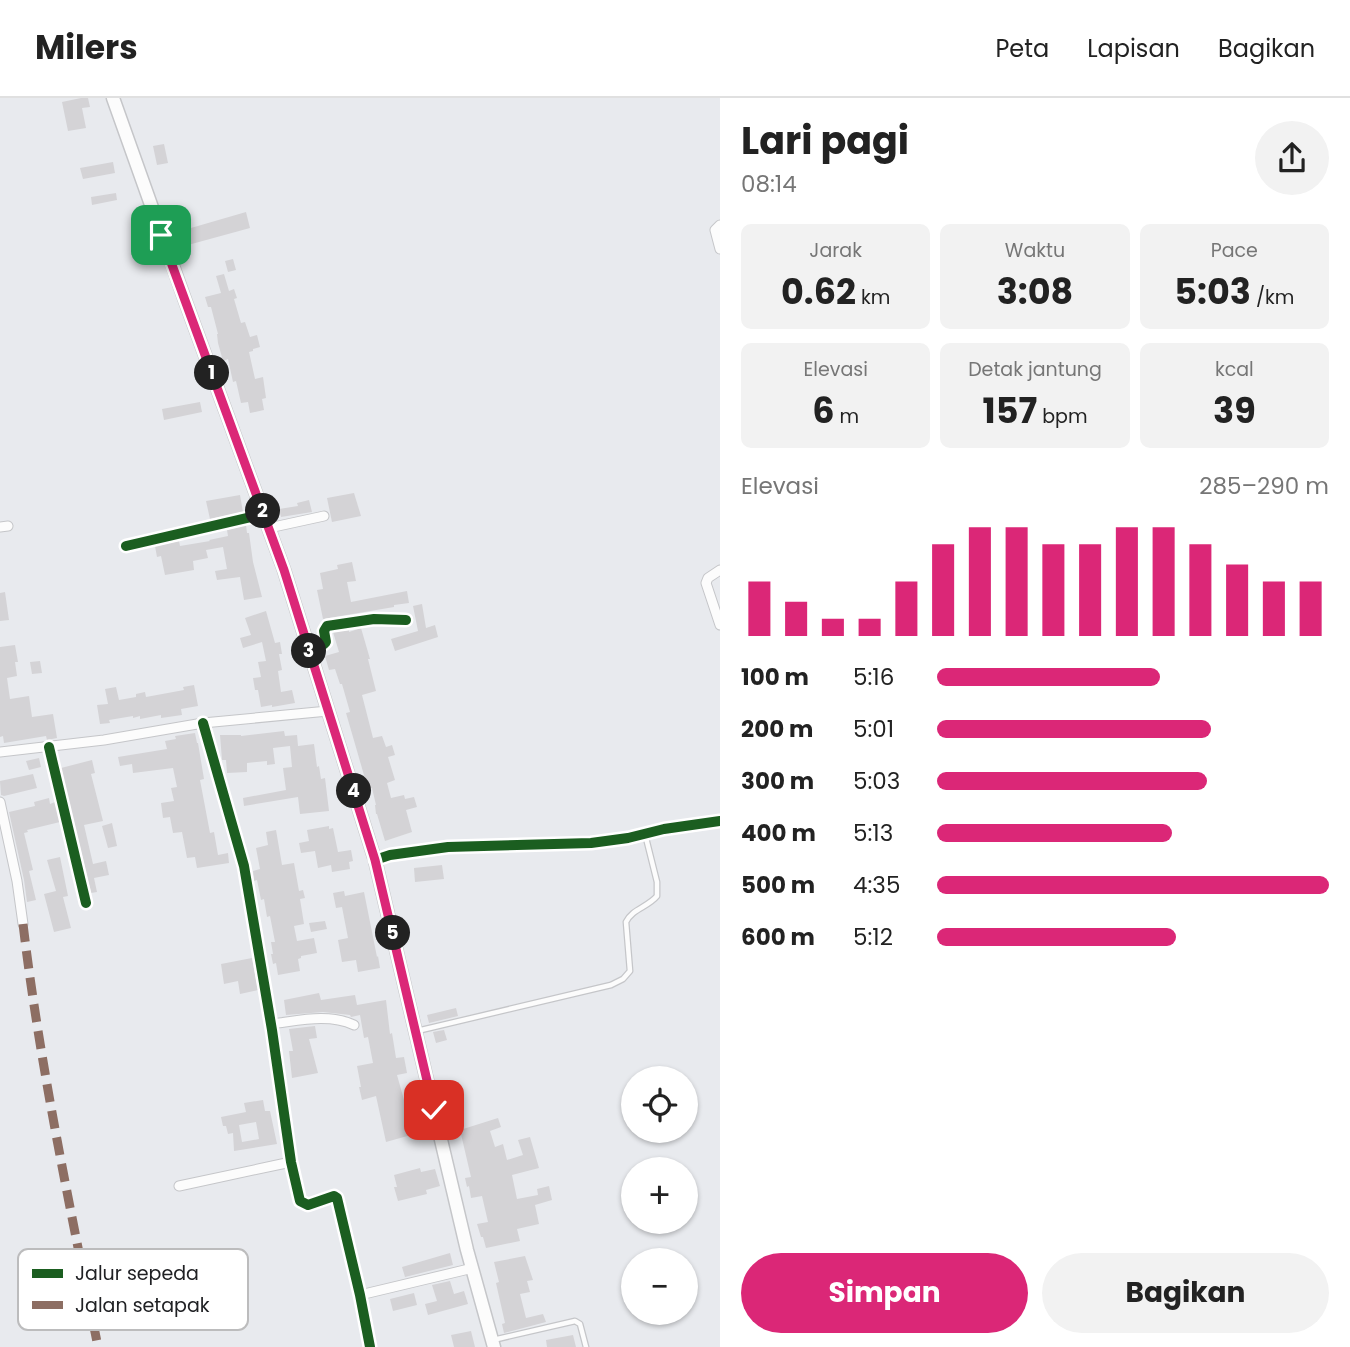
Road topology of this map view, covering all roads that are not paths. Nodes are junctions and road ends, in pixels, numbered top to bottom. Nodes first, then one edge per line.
1 (113, 98) edge
2 (720, 225) edge
3 (720, 250) edge
4 (264, 514) junction
5 (324, 516) dead end
6 (269, 528) junction
7 (126, 546) dead end
8 (720, 570) edge
9 (406, 620) dead end
10 (720, 625) edge
11 (309, 650) junction
12 (328, 711) junction
13 (204, 723) junction
14 (49, 747) junction
15 (0, 752) edge
16 (0, 802) edge
17 (720, 821) edge
18 (645, 834) junction
19 (375, 860) junction
20 (86, 903) dead end
21 (23, 924) dead end
22 (271, 1024) junction
23 (354, 1025) dead end
24 (416, 1031) junction
25 (291, 1162) junction
26 (179, 1186) dead end
27 (472, 1269) junction
28 (360, 1296) junction
29 (493, 1344) edge
30 (370, 1347) edge
31 (586, 1347) edge

1 - 4 main road
2 - 3 street
4 - 6 main road
4 - 7 street
5 - 6 street
6 - 11 main road
8 - 10 street
9 - 11 street
11 - 12 main road
12 - 13 street
12 - 19 main road
13 - 14 street
13 - 22 street
14 - 15 street
14 - 20 street
16 - 21 street
17 - 18 street
18 - 19 street
18 - 24 lane
19 - 24 main road
22 - 23 street
22 - 25 street
24 - 27 main road
25 - 26 street
25 - 28 street
27 - 28 street
27 - 29 main road
28 - 30 street
29 - 31 lane

